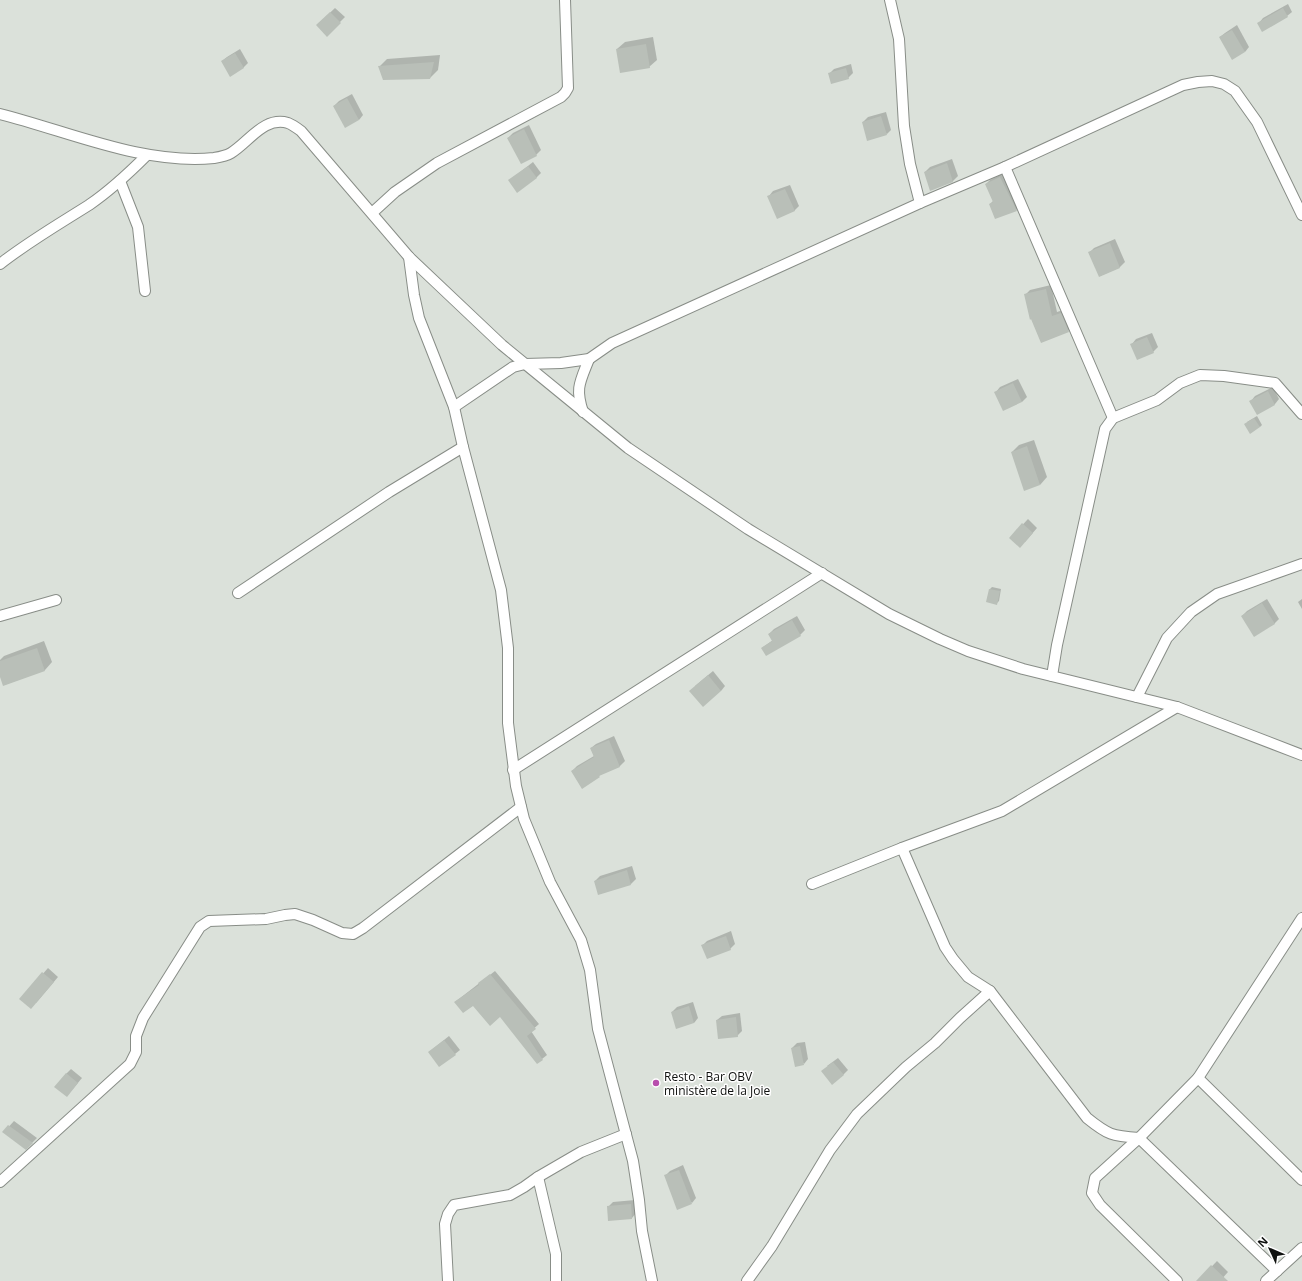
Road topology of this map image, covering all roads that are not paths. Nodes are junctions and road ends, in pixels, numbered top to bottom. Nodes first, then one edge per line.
1 (564, 0) edge
2 (890, 0) edge
3 (0, 114) edge
4 (147, 155) junction
5 (1005, 167) junction
6 (120, 181) junction
7 (920, 203) junction
8 (372, 213) junction
9 (1302, 215) edge
10 (409, 257) junction
11 (0, 264) edge
12 (145, 291) dead end
13 (589, 359) junction
14 (525, 364) junction
15 (454, 407) junction
16 (584, 413) junction
17 (1302, 414) edge
18 (1113, 418) junction
19 (463, 447) junction
20 (1302, 564) edge
21 (822, 573) junction
22 (238, 593) dead end
23 (56, 600) dead end
24 (0, 616) edge
25 (1052, 676) junction
26 (1137, 697) junction
27 (1178, 707) junction
28 (1302, 755) edge
29 (514, 770) junction
30 (521, 807) junction
31 (902, 848) junction
32 (812, 884) dead end
33 (1302, 918) edge
34 (990, 991) junction
35 (1198, 1078) junction
36 (626, 1134) junction
37 (1139, 1138) junction
38 (538, 1176) junction
39 (1302, 1180) edge
40 (0, 1182) edge
41 (1302, 1248) edge
42 (1277, 1271) junction
43 (448, 1281) edge
44 (556, 1281) edge
45 (652, 1281) edge
46 (747, 1281) edge
47 (1177, 1281) edge
48 (1266, 1281) edge

1 - 8 street
2 - 7 street
3 - 4 street
4 - 6 street
4 - 8 street
5 - 7 street
5 - 9 street
5 - 18 street
6 - 11 street
6 - 12 street
7 - 13 street
8 - 10 street
10 - 14 street
10 - 15 street
13 - 14 street
13 - 16 street
14 - 15 street
14 - 16 street
15 - 19 street
16 - 21 street
17 - 18 street
18 - 25 street
19 - 22 street
19 - 29 street
20 - 26 street
21 - 25 street
21 - 29 street
23 - 24 street
25 - 26 street
26 - 27 street
27 - 28 street
27 - 31 street
29 - 30 street
30 - 36 street
30 - 40 street
31 - 32 street
31 - 34 street
33 - 35 street
34 - 37 street
34 - 46 street
35 - 37 street
35 - 39 street
36 - 38 street
36 - 45 street
37 - 42 street
37 - 47 street
38 - 43 street
38 - 44 street
41 - 42 street
42 - 48 street

